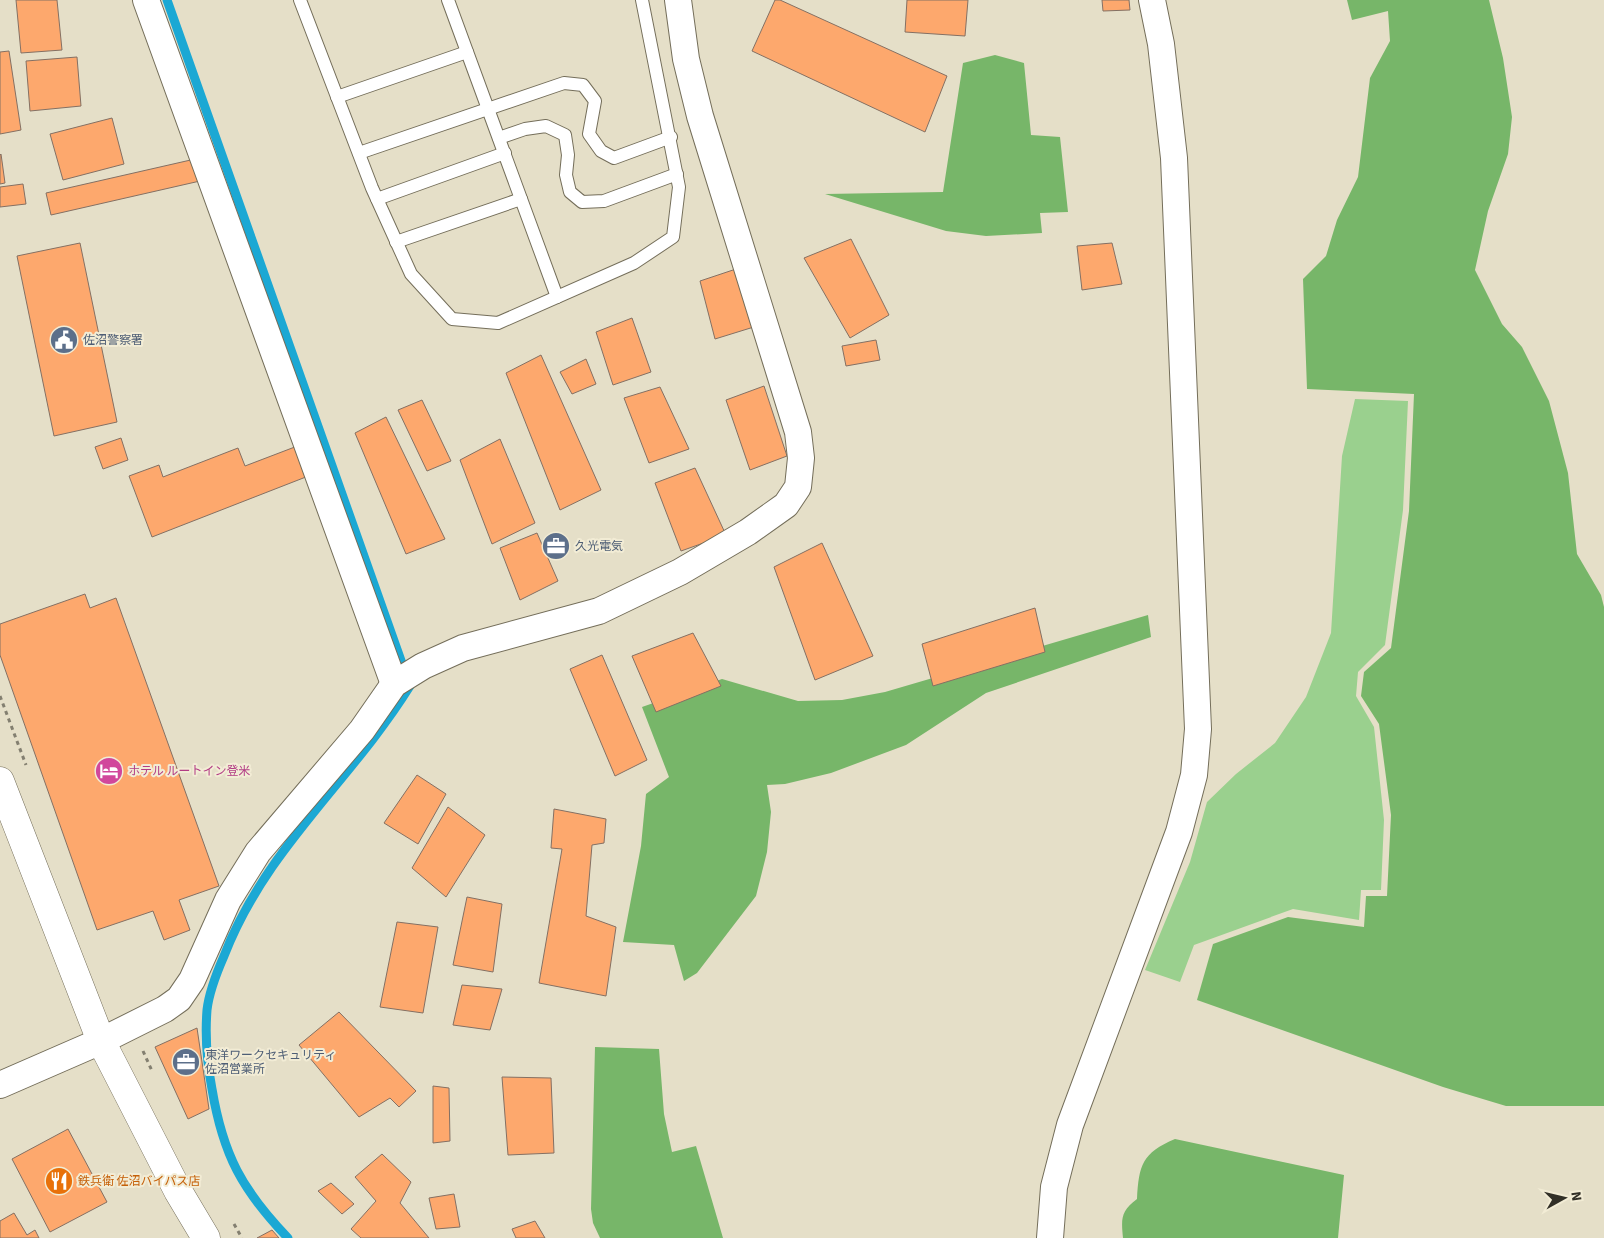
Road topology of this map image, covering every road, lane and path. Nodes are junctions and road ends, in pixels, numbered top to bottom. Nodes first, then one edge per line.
1 (146, 0) edge
2 (300, 0) edge
3 (448, 0) edge
4 (642, 0) edge
5 (678, 0) edge
6 (1152, 0) edge
7 (468, 52) junction
8 (337, 97) junction
9 (488, 108) junction
10 (670, 137) junction
11 (499, 138) junction
12 (359, 153) junction
13 (505, 154) junction
14 (677, 174) junction
15 (377, 199) junction
16 (521, 199) junction
17 (396, 242) junction
18 (557, 297) junction
19 (394, 684) junction
20 (0, 781) edge
21 (101, 1041) junction
22 (0, 1085) edge
23 (206, 1238) edge
24 (1050, 1238) edge

1 - 19 street
2 - 8 lane
3 - 7 lane
4 - 10 lane
5 - 19 street
6 - 24 street
7 - 8 lane
7 - 9 lane
8 - 12 lane
9 - 10 lane
9 - 11 lane
9 - 12 lane
10 - 14 lane
11 - 13 lane
11 - 14 lane
12 - 15 lane
13 - 15 lane
13 - 16 lane
14 - 18 lane
15 - 17 lane
16 - 17 lane
16 - 18 lane
17 - 18 lane
19 - 21 street
20 - 21 street
21 - 22 street
21 - 23 street

